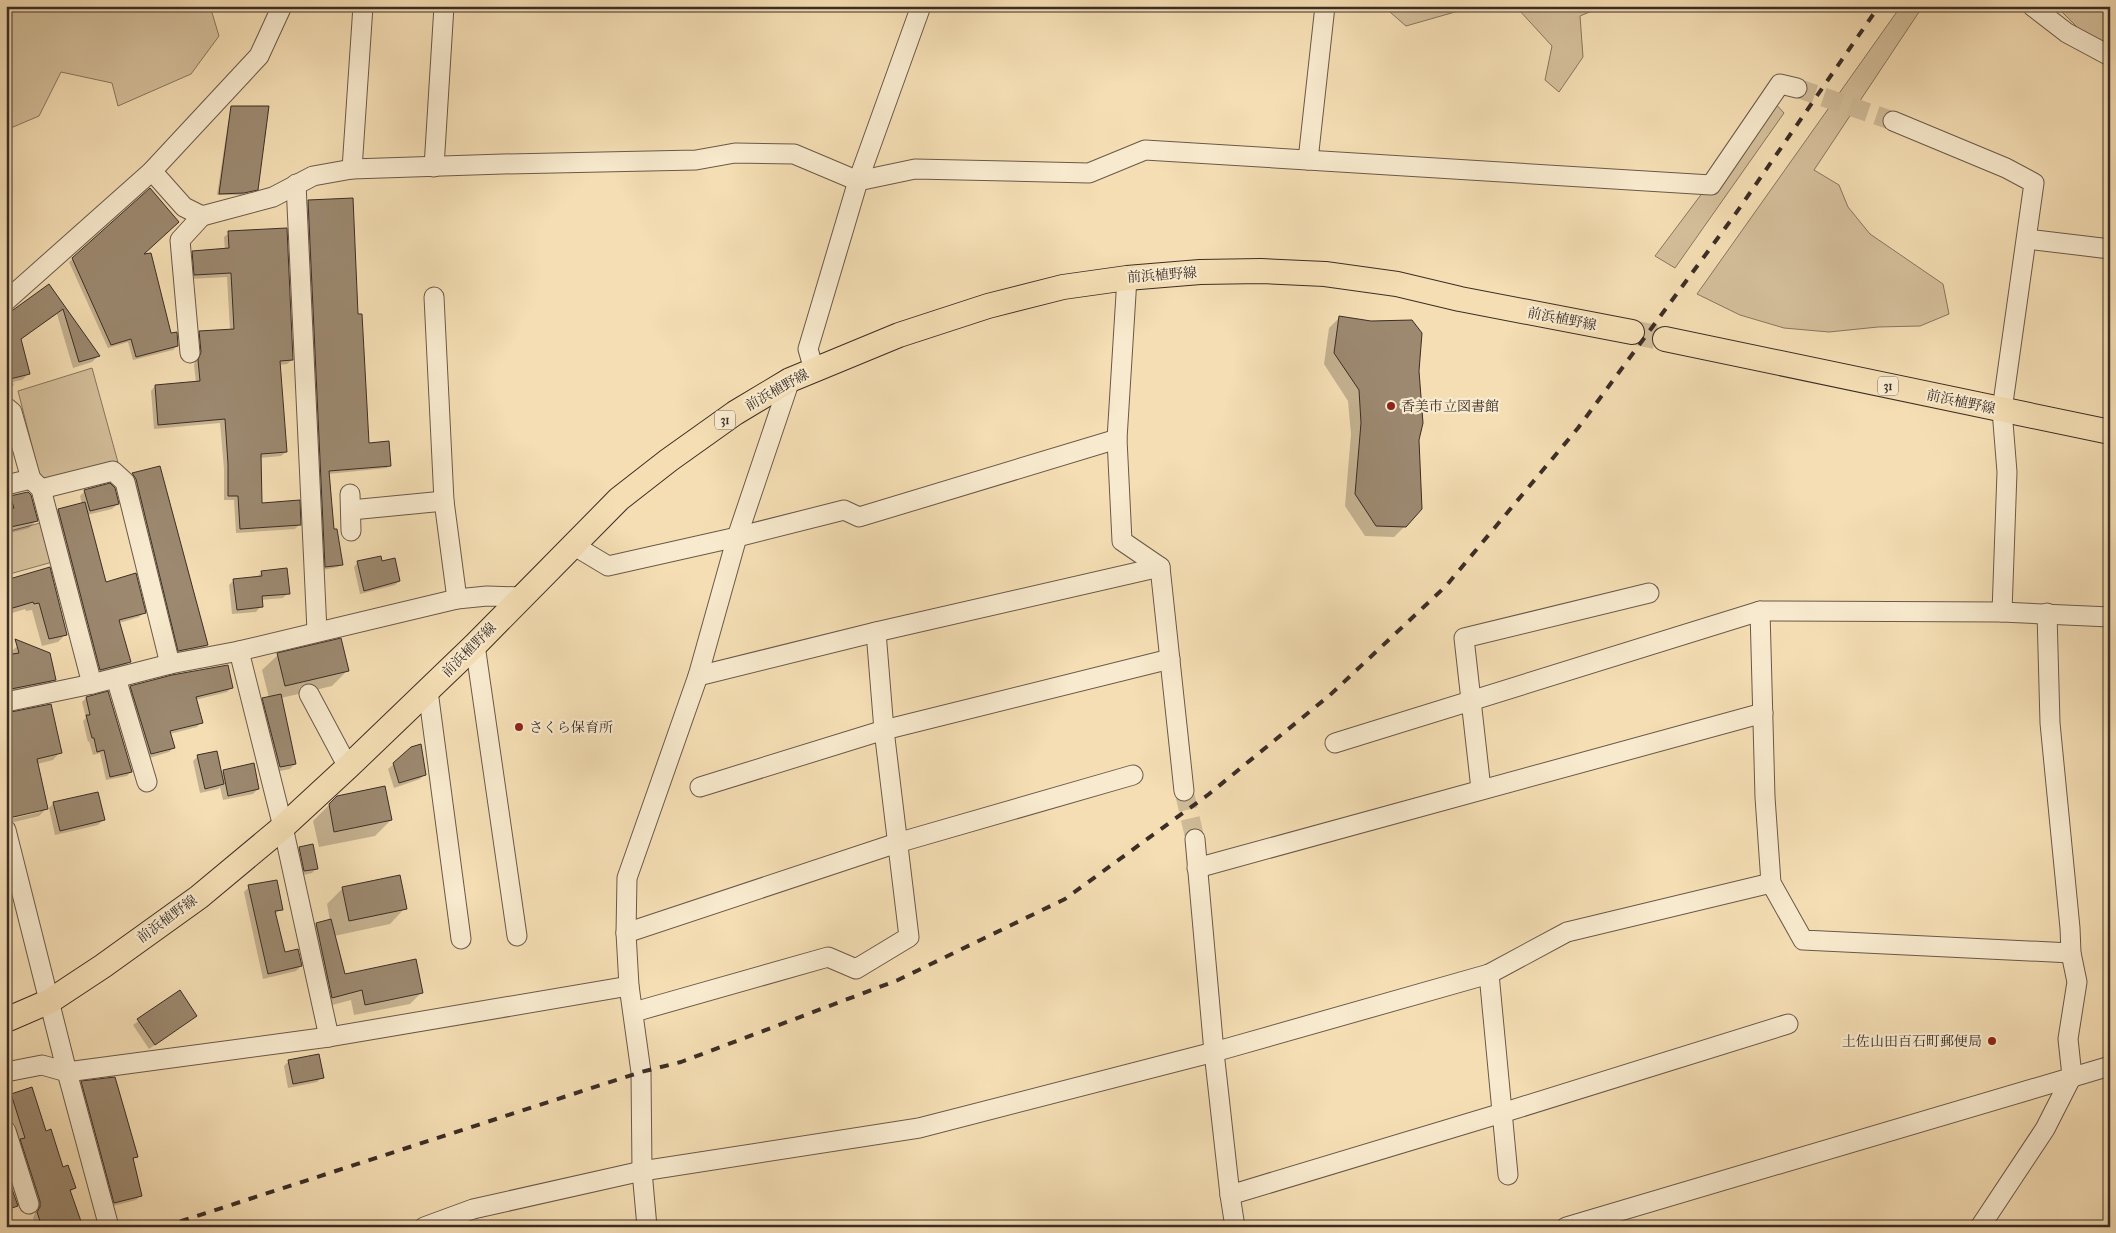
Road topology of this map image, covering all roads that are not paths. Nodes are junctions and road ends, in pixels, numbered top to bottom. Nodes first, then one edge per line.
1 (282, 6) edge
2 (363, 6) edge
3 (444, 6) edge
4 (921, 6) edge
5 (1325, 6) edge
6 (2032, 6) edge
7 (2110, 56) edge
8 (1797, 88) tunnel mouth
9 (1892, 121) tunnel mouth
10 (1308, 160) junction
11 (434, 168) junction
12 (352, 169) junction
13 (152, 171) junction
14 (858, 181) junction
15 (296, 184) junction
16 (202, 216) junction
17 (2027, 240) junction
18 (2110, 249) edge
19 (1127, 278) junction
20 (434, 297) dead end
21 (6, 301) edge
22 (1632, 332) tunnel mouth
23 (1666, 339) tunnel mouth
24 (190, 354) dead end
25 (814, 370) junction
26 (790, 380) junction
27 (6, 407) edge
28 (2002, 410) junction
29 (2110, 432) edge
30 (1116, 439) junction
31 (36, 484) junction
32 (6, 485) edge
33 (444, 501) junction
34 (351, 531) dead end
35 (737, 537) junction
36 (573, 545) junction
37 (1160, 567) junction
38 (1649, 593) dead end
39 (522, 596) junction
40 (457, 599) junction
41 (1760, 611) junction
42 (2002, 612) junction
43 (2047, 613) junction
44 (2110, 617) edge
45 (317, 631) junction
46 (876, 632) junction
47 (475, 645) junction
48 (239, 651) junction
49 (1170, 659) junction
50 (170, 664) junction
51 (698, 676) junction
52 (116, 678) junction
53 (92, 684) junction
54 (428, 691) junction
55 (309, 694) dead end
56 (1471, 701) junction
57 (6, 702) edge
58 (1763, 714) junction
59 (884, 730) junction
60 (1335, 743) dead end
61 (348, 767) junction
62 (1133, 775) dead end
63 (147, 782) dead end
64 (700, 787) dead end
65 (1482, 789) junction
66 (1184, 791) tunnel mouth
67 (283, 827) junction
68 (6, 830) edge
69 (1195, 839) tunnel mouth
70 (897, 843) junction
71 (1197, 868) junction
72 (1771, 883) junction
73 (626, 933) junction
74 (517, 936) dead end
75 (461, 939) dead end
76 (2070, 953) junction
77 (1489, 974) junction
78 (629, 986) junction
79 (50, 1001) junction
80 (634, 1012) junction
81 (6, 1020) edge
82 (1788, 1024) dead end
83 (329, 1037) junction
84 (1214, 1052) junction
85 (2110, 1066) edge
86 (6, 1072) edge
87 (67, 1072) junction
88 (2072, 1076) junction
89 (1502, 1113) junction
90 (6, 1131) edge
91 (642, 1170) junction
92 (1508, 1175) dead end
93 (1230, 1195) junction
94 (29, 1204) dead end
95 (109, 1227) edge
96 (424, 1227) edge
97 (647, 1227) edge
98 (1235, 1227) edge
99 (1566, 1227) edge
100 (1980, 1227) edge

1 - 13 street
2 - 12 street
3 - 11 street
4 - 14 street
5 - 10 street
6 - 7 street
8 - 10 street
9 - 17 street
10 - 14 street
11 - 12 street
11 - 14 street
12 - 15 street
13 - 16 street
13 - 21 street
14 - 25 street
15 - 16 street
15 - 45 street
16 - 24 street
17 - 18 street
17 - 28 street
19 - 22 main road, 前浜植野線 / 31
19 - 25 main road, 前浜植野線 / 31
19 - 30 street
20 - 33 street
23 - 28 main road, 前浜植野線 / 31
25 - 26 main road, 前浜植野線 / 31
26 - 35 street
26 - 36 main road, 前浜植野線 / 31
27 - 31 street
28 - 29 main road, 前浜植野線 / 31
28 - 42 street
30 - 35 street
30 - 37 street
31 - 32 street
31 - 50 street
31 - 53 street
33 - 34 street
33 - 40 street
35 - 36 street
35 - 51 street
36 - 39 main road, 前浜植野線 / 31
37 - 46 street
37 - 49 street
38 - 56 street
39 - 40 street
39 - 47 main road, 前浜植野線 / 31
40 - 45 street
41 - 42 street
41 - 56 street
41 - 58 street
42 - 43 street
43 - 44 street
43 - 76 street
45 - 48 street
46 - 51 street
46 - 59 street
47 - 54 main road, 前浜植野線 / 31
47 - 74 street
48 - 50 street
48 - 67 street
49 - 59 street
49 - 66 street
50 - 52 street
51 - 73 street
52 - 53 street
52 - 63 street
53 - 57 street
54 - 61 main road, 前浜植野線 / 31
54 - 75 street
55 - 61 street
56 - 60 street
56 - 65 street
58 - 65 street
58 - 72 street
59 - 64 street
59 - 70 street
61 - 67 main road, 前浜植野線 / 31
62 - 70 street
65 - 71 street
67 - 79 main road, 前浜植野線 / 31
67 - 83 street
68 - 79 street
69 - 71 street
70 - 73 street
70 - 80 street
71 - 84 street
72 - 76 street
72 - 77 street
73 - 78 street
76 - 88 street
77 - 84 street
77 - 89 street
78 - 80 street
78 - 83 street
79 - 81 main road, 前浜植野線 / 31
79 - 87 street
80 - 91 street
82 - 89 street
83 - 87 street
84 - 91 street
84 - 93 street
85 - 88 street
86 - 87 street
87 - 95 street
88 - 99 street
88 - 100 street
89 - 92 street
89 - 93 street
90 - 94 street
91 - 96 street
91 - 97 street
93 - 98 street

